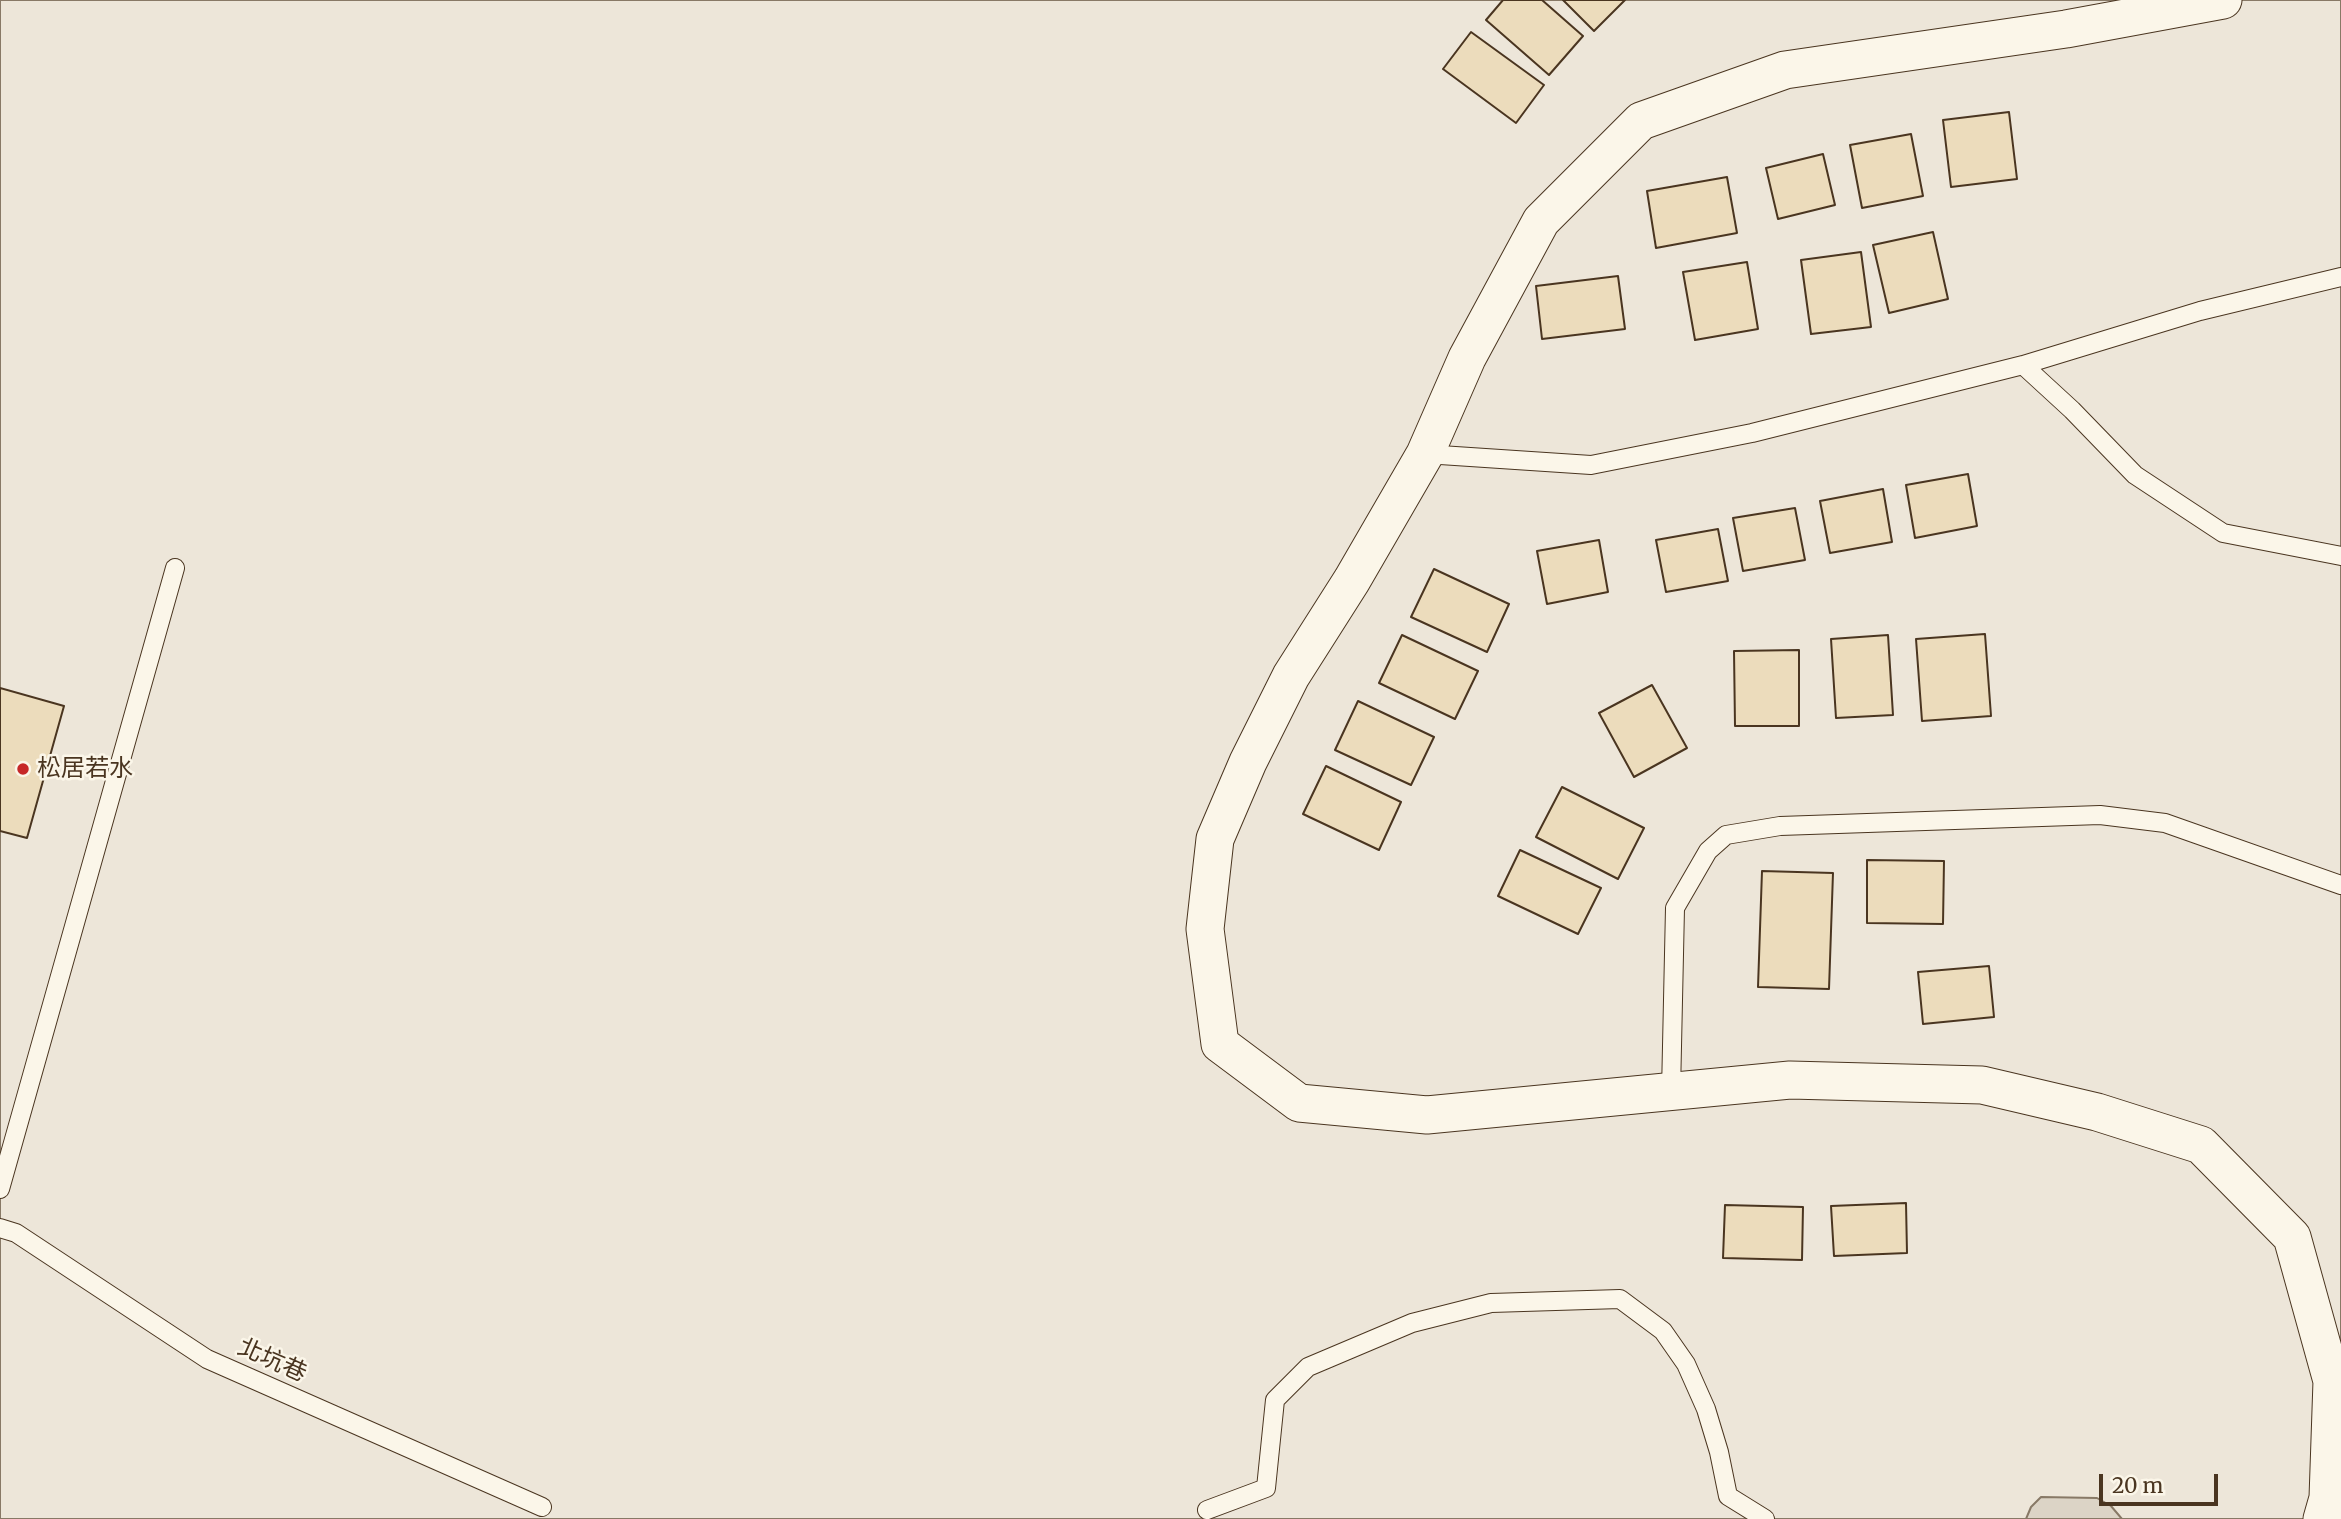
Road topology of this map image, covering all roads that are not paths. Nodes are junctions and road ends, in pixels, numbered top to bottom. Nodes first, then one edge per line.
1 (2223, 0) edge
2 (2341, 277) edge
3 (2023, 365) junction
4 (1425, 454) junction
5 (2341, 556) edge
6 (175, 568) dead end
7 (2341, 885) edge
8 (1671, 1092) junction
9 (0, 1189) edge
10 (0, 1228) edge
11 (542, 1507) dead end
12 (1207, 1510) dead end
13 (1765, 1519) edge
14 (2322, 1519) edge

1 - 4 street
2 - 3 lane
3 - 4 lane
3 - 5 lane
4 - 8 street
6 - 9 lane
7 - 8 lane
8 - 14 street
10 - 11 lane, 北坑巷
12 - 13 lane

